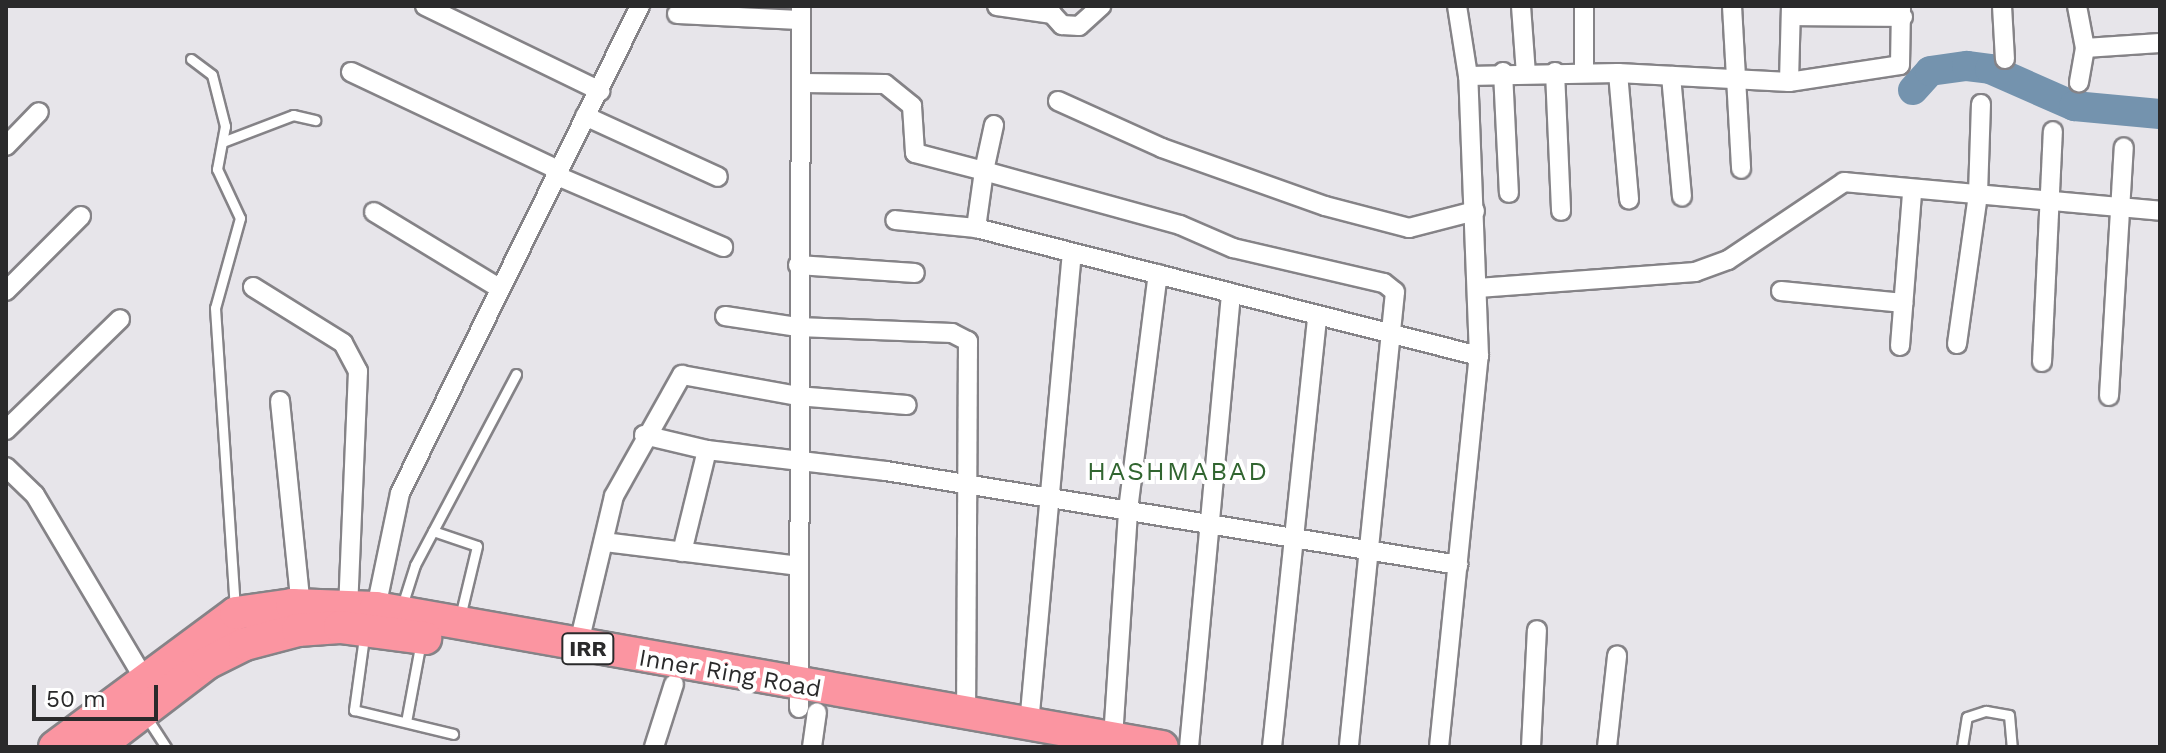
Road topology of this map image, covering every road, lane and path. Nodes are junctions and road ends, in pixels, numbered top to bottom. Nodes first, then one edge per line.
1 (425, 6) edge
2 (640, 6) edge
3 (997, 6) edge
4 (1101, 6) edge
5 (1457, 6) edge
6 (1521, 6) edge
7 (1584, 6) edge
8 (1732, 6) edge
9 (2002, 6) edge
10 (2077, 6) edge
11 (720, 9) edge
12 (1054, 10) edge
13 (1791, 11) edge
14 (1902, 11) edge
15 (801, 13) edge
16 (677, 14) dead end
17 (2160, 43) edge
18 (2085, 48) junction
19 (191, 59) dead end
20 (2005, 59) dead end
21 (351, 72) dead end
22 (1503, 72) junction
23 (1555, 72) junction
24 (1584, 73) junction
25 (1618, 73) junction
26 (1526, 74) junction
27 (1468, 76) junction
28 (1671, 76) junction
29 (1735, 81) junction
30 (1789, 82) junction
31 (2079, 82) dead end
32 (802, 83) junction
33 (600, 91) junction
34 (1058, 101) dead end
35 (1981, 104) dead end
36 (39, 112) dead end
37 (585, 116) junction
38 (315, 120) dead end
39 (994, 125) dead end
40 (2053, 131) dead end
41 (225, 141) junction
42 (6, 146) edge
43 (2124, 147) dead end
44 (1741, 169) dead end
45 (984, 171) junction
46 (557, 172) junction
47 (718, 177) dead end
48 (1912, 192) junction
49 (1509, 193) dead end
50 (1978, 194) junction
51 (1682, 197) dead end
52 (2049, 198) junction
53 (1629, 200) dead end
54 (2116, 209) junction
55 (1475, 211) junction
56 (1561, 211) dead end
57 (2160, 211) edge
58 (374, 212) dead end
59 (81, 216) dead end
60 (895, 220) dead end
61 (976, 228) junction
62 (723, 247) dead end
63 (1072, 256) junction
64 (798, 265) junction
65 (915, 273) dead end
66 (1158, 274) junction
67 (253, 287) dead end
68 (499, 288) junction
69 (1478, 288) junction
70 (6, 291) edge
71 (1781, 291) dead end
72 (1231, 293) junction
73 (1903, 303) junction
74 (725, 316) dead end
75 (1317, 316) junction
76 (120, 319) dead end
77 (798, 327) junction
78 (1392, 336) junction
79 (1957, 344) dead end
80 (1900, 346) dead end
81 (1479, 356) junction
82 (2042, 362) dead end
83 (516, 374) dead end
84 (797, 396) junction
85 (2109, 396) dead end
86 (280, 401) dead end
87 (907, 405) dead end
88 (6, 430) edge
89 (644, 435) junction
90 (707, 450) junction
91 (797, 461) junction
92 (6, 467) edge
93 (970, 486) junction
94 (1049, 499) junction
95 (1128, 510) junction
96 (1208, 525) junction
97 (433, 531) junction
98 (604, 542) junction
99 (1292, 542) junction
100 (682, 552) junction
101 (1373, 552) junction
102 (1458, 565) junction
103 (799, 566) junction
104 (301, 606) junction
105 (236, 613) junction
106 (372, 615) junction
107 (459, 624) junction
108 (1537, 630) dead end
109 (421, 638) junction
110 (578, 647) junction
111 (1617, 656) dead end
112 (674, 684) junction
113 (144, 696) junction
114 (806, 702) junction
115 (966, 711) junction
116 (406, 722) junction
117 (1029, 724) junction
118 (453, 734) dead end
119 (1113, 738) junction
120 (55, 747) edge
121 (97, 747) edge
122 (166, 747) edge
123 (654, 747) edge
124 (812, 747) edge
125 (1051, 747) edge
126 (1162, 747) edge
127 (1189, 747) edge
128 (1272, 747) edge
129 (1349, 747) edge
130 (1439, 747) edge
131 (1531, 747) edge
132 (1607, 747) edge
133 (1962, 747) edge
134 (2012, 747) edge

1 - 33 street
2 - 33 street
3 - 12 street
4 - 12 street
5 - 27 street
6 - 26 street
7 - 24 street
8 - 29 street
9 - 20 street
10 - 18 street
11 - 15 street
11 - 16 street
13 - 14 street
13 - 30 street
14 - 30 street
15 - 32 street
17 - 18 street
18 - 31 street
19 - 41 lane
21 - 46 street
22 - 26 street
22 - 27 street
22 - 49 street
23 - 24 street
23 - 26 street
23 - 56 street
24 - 25 street
25 - 28 street
25 - 53 street
27 - 55 street
28 - 29 street
28 - 51 street
29 - 30 street
29 - 44 street
32 - 45 street
32 - 64 street
33 - 37 street
34 - 55 street
35 - 50 street
36 - 42 street
37 - 46 street
37 - 47 street
38 - 41 lane
39 - 45 street
40 - 52 street
41 - 105 lane
43 - 54 street
45 - 61 street
45 - 78 street
46 - 62 street
46 - 68 street
48 - 50 street
48 - 69 street
48 - 73 street
50 - 52 street
50 - 79 street
52 - 54 street
52 - 82 street
54 - 57 street
54 - 85 street
55 - 69 street
58 - 68 street
59 - 70 street
60 - 61 street
61 - 63 street
63 - 66 street
63 - 94 street
64 - 65 street
64 - 77 street
66 - 72 street
66 - 95 street
67 - 106 street
68 - 106 street
69 - 81 street
71 - 73 street
72 - 75 street
72 - 96 street
73 - 80 street
74 - 77 street
75 - 78 street
75 - 99 street
76 - 88 street
77 - 84 street
77 - 93 street
78 - 81 street
78 - 101 street
81 - 102 street
83 - 97 lane
84 - 87 street
84 - 89 street
84 - 91 street
86 - 104 street
89 - 90 street
89 - 98 street
90 - 91 street
90 - 100 street
91 - 93 street
91 - 103 street
92 - 113 street
93 - 94 street
93 - 115 street
94 - 95 street
94 - 117 street
95 - 96 street
95 - 119 street
96 - 99 street
96 - 127 street
97 - 106 lane
97 - 107 lane
98 - 100 street
98 - 110 street
99 - 101 street
99 - 128 street
100 - 103 street
101 - 102 street
101 - 129 street
102 - 130 street
103 - 114 street
104 - 105 highway, Inner Ring Road / IRR
104 - 106 highway, Inner Ring Road / IRR
105 - 113 highway, Inner Ring Road / IRR
106 - 107 highway, Inner Ring Road / IRR
106 - 109 highway, Inner Ring Road / IRR
106 - 113 highway, Inner Ring Road / IRR
106 - 116 lane
107 - 110 highway, Inner Ring Road / IRR
108 - 131 street
109 - 112 highway, Inner Ring Road / IRR
109 - 116 lane
110 - 114 highway, Inner Ring Road / IRR
111 - 132 street
112 - 114 highway, Inner Ring Road / IRR
112 - 123 street
113 - 120 highway, Inner Ring Road / IRR
113 - 121 highway, Inner Ring Road / IRR
113 - 122 lane
114 - 115 highway, Inner Ring Road / IRR
114 - 124 street
114 - 125 highway, Inner Ring Road / IRR
115 - 117 highway, Inner Ring Road / IRR
116 - 118 lane
117 - 119 highway, Inner Ring Road / IRR
119 - 126 highway, Inner Ring Road / IRR
133 - 134 lane

